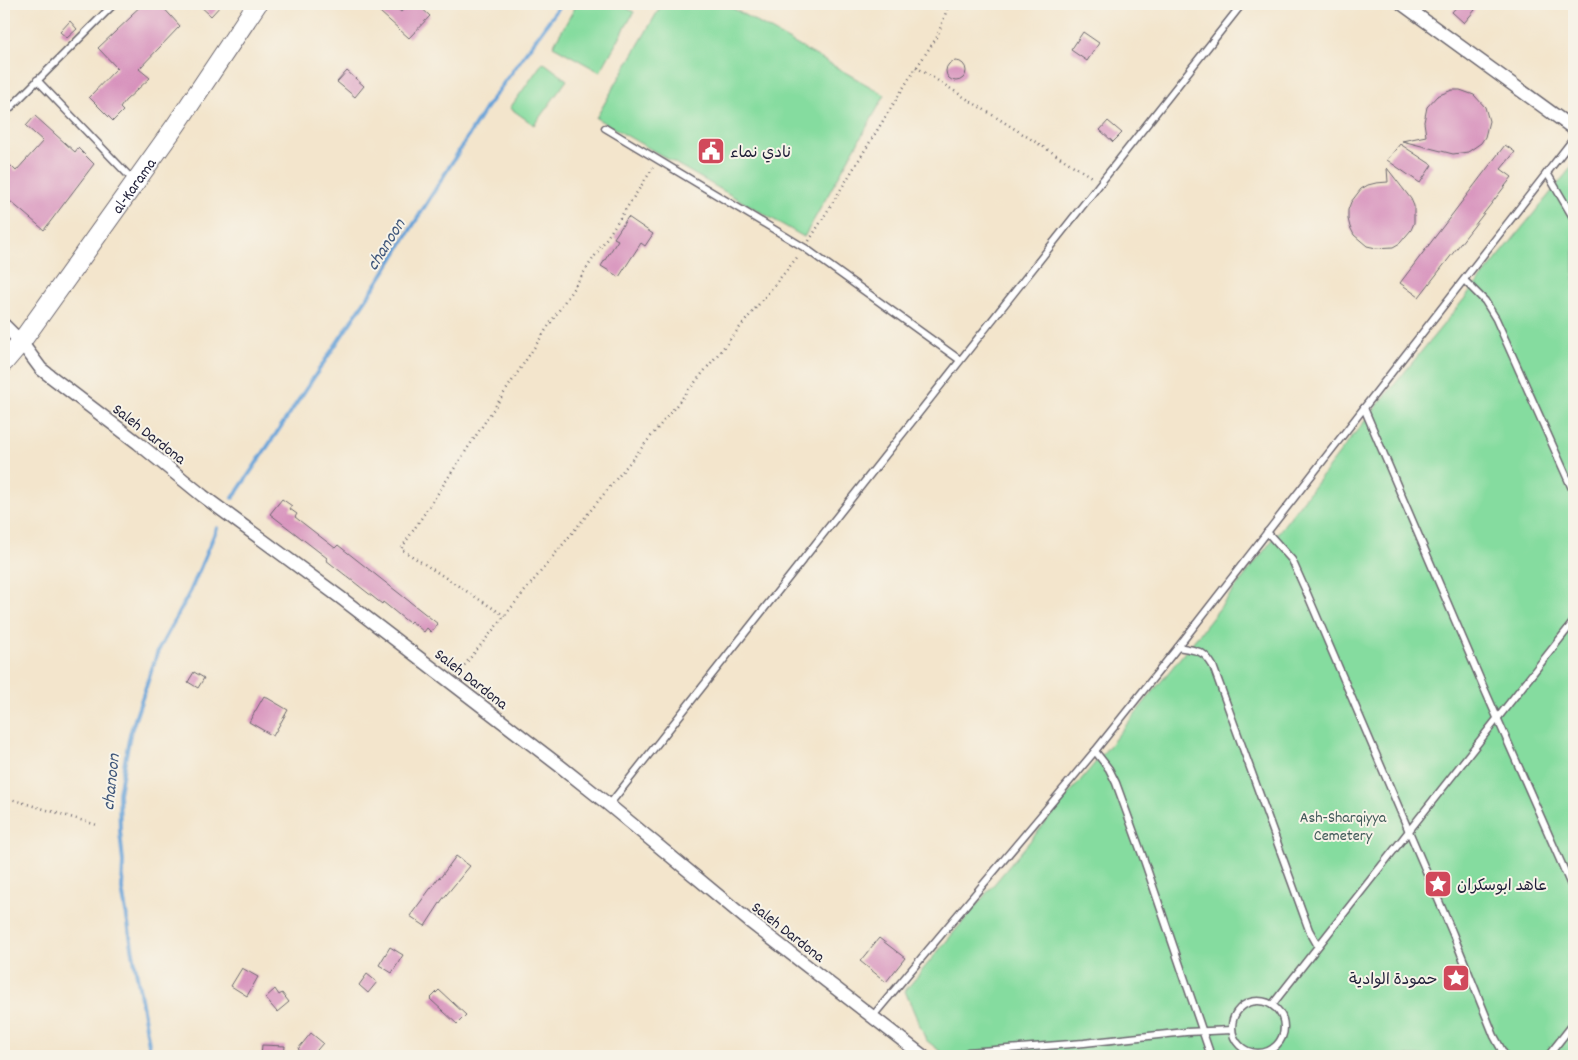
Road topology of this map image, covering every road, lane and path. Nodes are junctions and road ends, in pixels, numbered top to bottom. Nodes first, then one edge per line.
1 (114, 4) edge
2 (257, 4) edge
3 (948, 4) edge
4 (1242, 4) edge
5 (1402, 4) edge
6 (916, 67) junction
7 (37, 80) junction
8 (4, 114) edge
9 (605, 128) dead end
10 (1574, 129) edge
11 (1574, 138) edge
12 (658, 160) junction
13 (1546, 173) junction
14 (136, 182) junction
15 (1100, 183) junction
16 (1574, 219) edge
17 (805, 248) junction
18 (1464, 280) junction
19 (4, 325) edge
20 (21, 342) junction
21 (960, 360) junction
22 (4, 362) edge
23 (1364, 408) junction
24 (1574, 493) edge
25 (1267, 532) junction
26 (505, 616) junction
27 (1574, 621) edge
28 (1178, 647) junction
29 (451, 682) junction
30 (1498, 718) junction
31 (1095, 751) junction
32 (4, 797) edge
33 (609, 804) junction
34 (97, 824) dead end
35 (1408, 830) junction
36 (1574, 892) edge
37 (1318, 946) junction
38 (1272, 1005) junction
39 (872, 1017) junction
40 (1574, 1023) edge
41 (1232, 1030) junction
42 (1202, 1032) junction
43 (923, 1056) edge
44 (962, 1056) edge
45 (1211, 1056) edge
46 (1505, 1056) edge
47 (1548, 1056) edge

1 - 7 lane
2 - 14 main road, al-Karama
3 - 6 path
4 - 15 lane
5 - 10 street
6 - 15 path
6 - 17 path
7 - 8 lane
7 - 14 lane
9 - 12 lane
11 - 13 lane
12 - 17 lane
12 - 26 path
13 - 16 lane
13 - 18 lane
14 - 20 main road, al-Karama
15 - 21 lane
17 - 21 lane
17 - 26 path
18 - 23 lane
18 - 24 lane
19 - 20 street, Saleh Dardona
20 - 22 main road, al-Karama
20 - 29 street, Saleh Dardona
21 - 33 lane
23 - 25 lane
23 - 30 lane
25 - 28 lane
25 - 35 lane
26 - 29 path
27 - 30 lane
28 - 31 lane
28 - 37 lane
29 - 33 street, Saleh Dardona
30 - 35 lane
30 - 36 lane
31 - 39 lane
31 - 42 lane
32 - 34 path
33 - 39 street, Saleh Dardona
35 - 37 lane
35 - 46 lane
37 - 38 lane
38 - 41 lane
38 - 41 lane
39 - 43 street, Saleh Dardona
40 - 47 lane
41 - 42 lane
42 - 44 lane
42 - 45 lane

